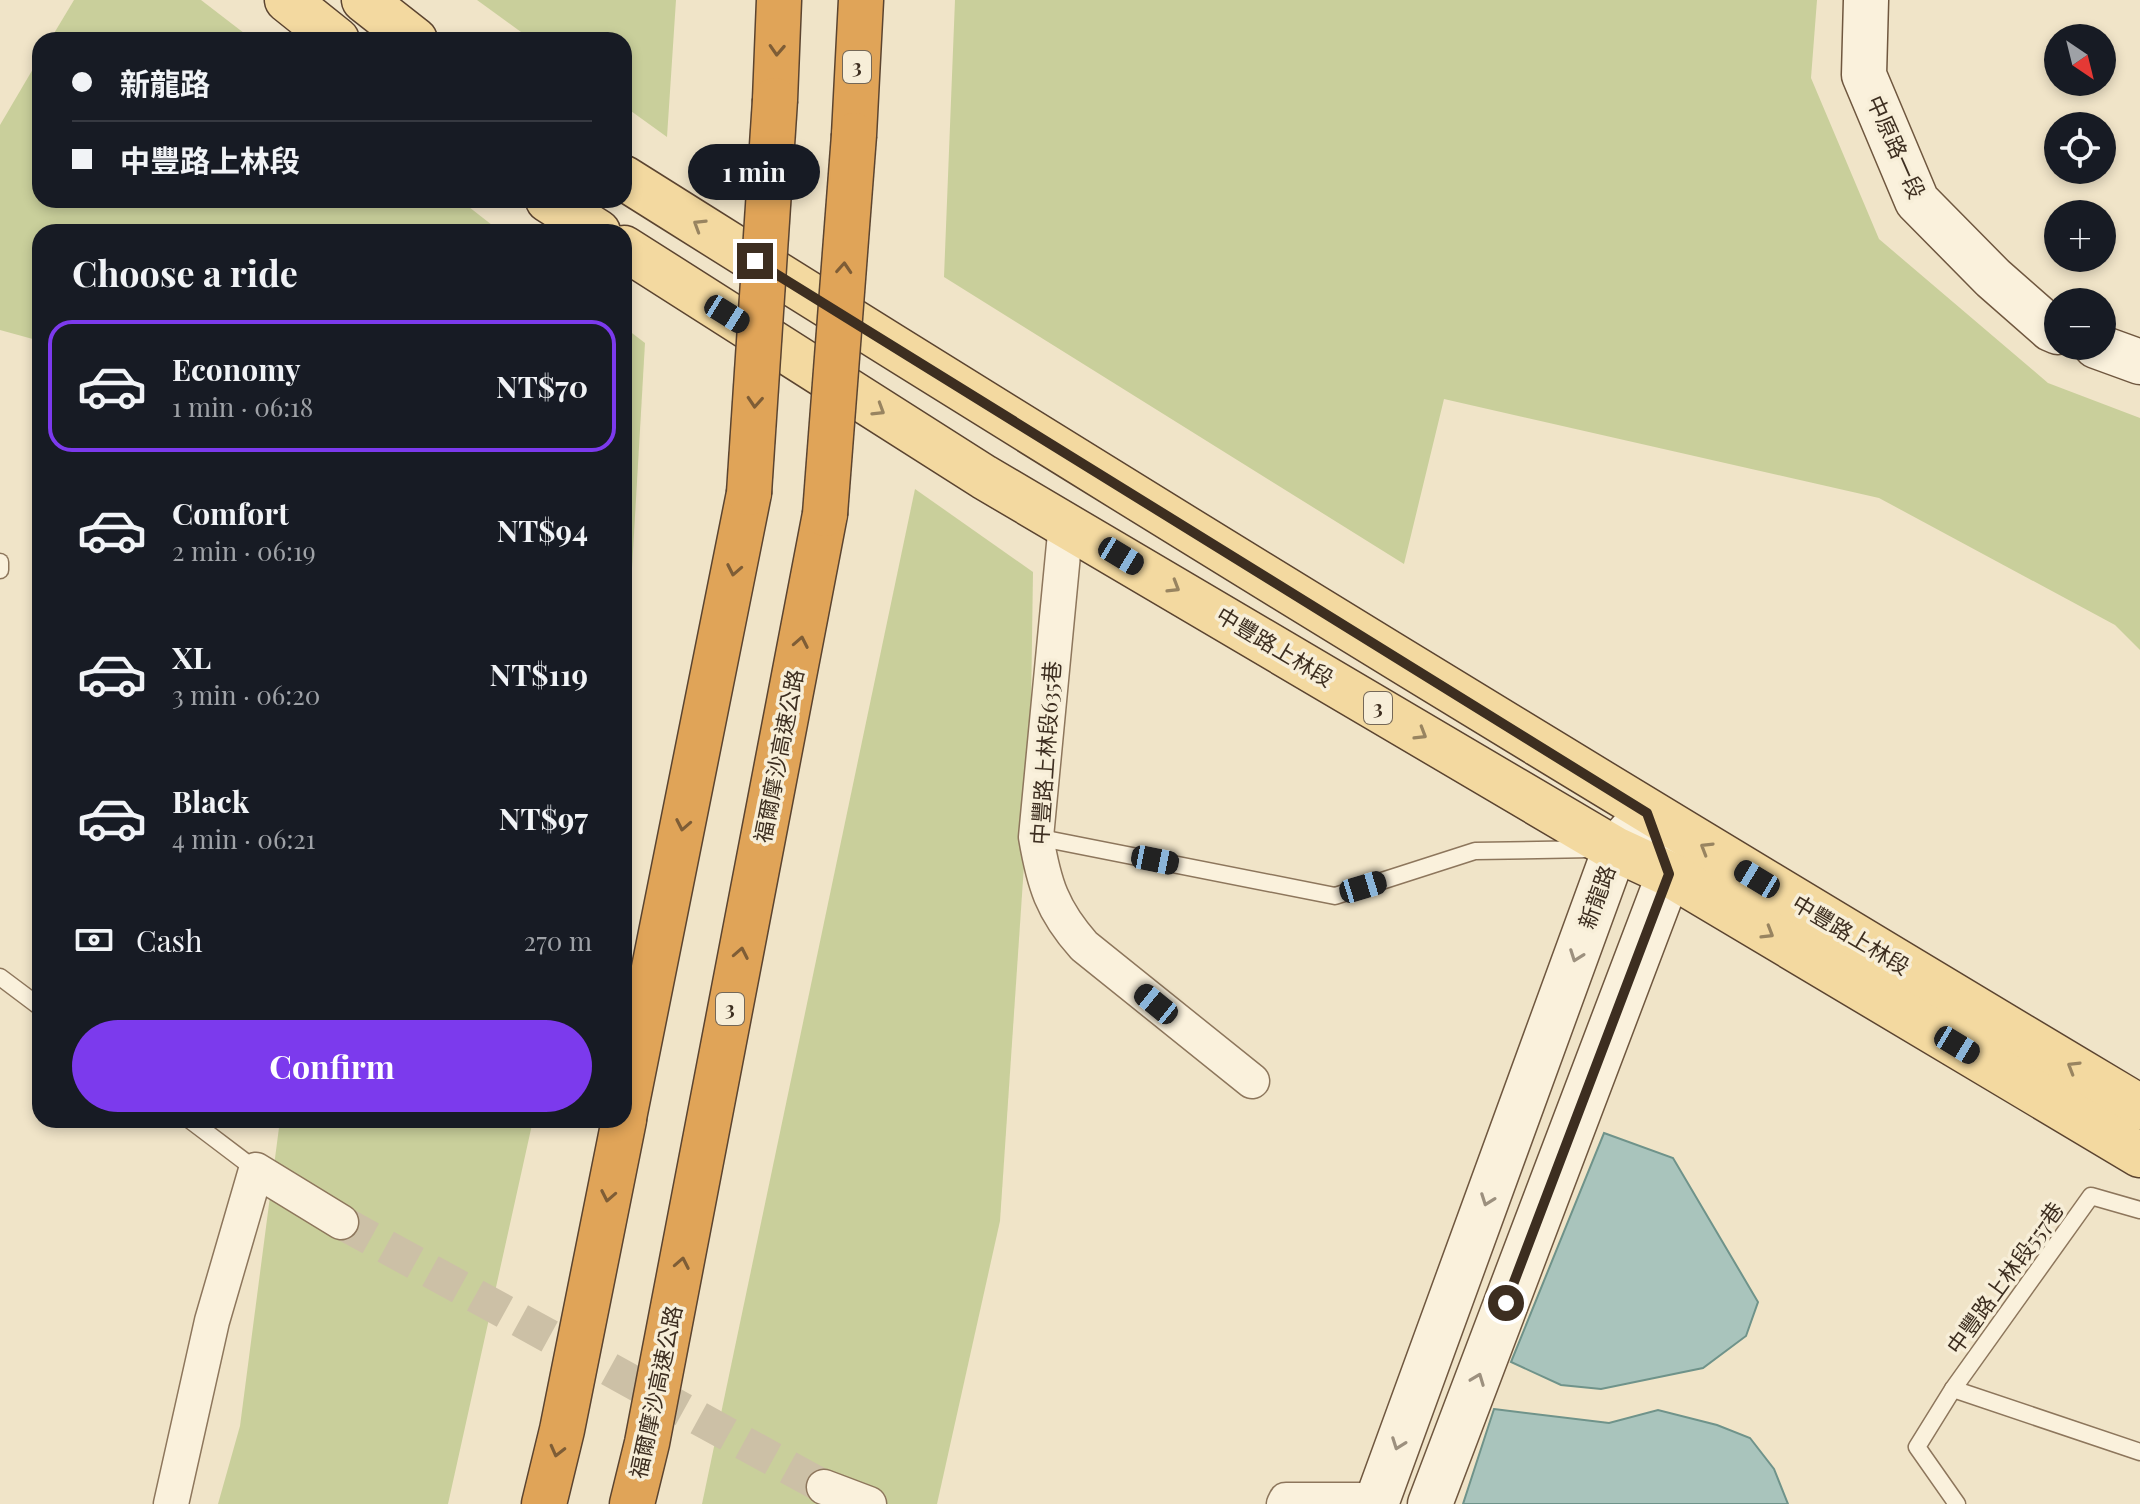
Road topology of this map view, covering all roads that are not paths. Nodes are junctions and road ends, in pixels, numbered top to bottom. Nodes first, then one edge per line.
1 (287, 0) edge
2 (364, 0) edge
3 (779, 0) edge
4 (861, 0) edge
5 (1866, 0) edge
6 (327, 32) edge
7 (405, 32) edge
8 (632, 183) edge
9 (560, 208) edge
10 (586, 224) edge
11 (632, 253) edge
12 (2044, 323) edge
13 (2116, 353) edge
14 (2140, 362) edge
15 (1066, 523) junction
16 (0, 562) edge
17 (0, 570) edge
18 (1647, 813) junction
19 (1036, 837) junction
20 (1615, 849) junction
21 (1669, 874) junction
22 (0, 977) edge
23 (32, 1001) edge
24 (632, 1079) edge
25 (1252, 1081) dead end
26 (2140, 1107) edge
27 (201, 1128) edge
28 (622, 1128) edge
29 (2140, 1155) edge
30 (256, 1170) junction
31 (2140, 1210) edge
32 (341, 1222) tunnel mouth
33 (1953, 1389) junction
34 (2140, 1452) edge
35 (824, 1487) tunnel mouth
36 (1377, 1502) edge
37 (171, 1504) edge
38 (544, 1504) edge
39 (632, 1504) edge
40 (869, 1504) edge
41 (1284, 1504) edge
42 (1430, 1504) edge
43 (1957, 1504) edge

1 - 6 main road
2 - 7 main road
3 -> 24 highway, bridge
39 -> 4 highway, 福爾摩沙高速公路 / 3, bridge
5 - 12 street, 中原路一段
18 -> 8 main road, 中豐路上林段 / 3
9 - 10 main road
11 -> 15 main road, 中豐路上林段 / 3
13 - 14 street
15 - 19 street, 中豐路上林段635巷
15 -> 20 main road, 中豐路上林段 / 3
16 - 17 lane
18 - 20 street, 新龍路
18 - 21 street
26 -> 18 main road, 中豐路上林段 / 3
19 - 20 lane
19 - 25 street, 中豐路上林段635巷
20 - 21 main road, 中豐路上林段 / 3
20 -> 36 street, 新龍路
21 -> 29 main road, 中豐路上林段 / 3
42 -> 21 street
22 - 23 lane
27 - 30 lane
28 -> 38 highway
30 - 32 street
30 - 37 street
31 - 33 lane, 中豐路上林段557巷
33 - 34 lane
33 - 43 lane
35 - 40 street
36 - 41 street

